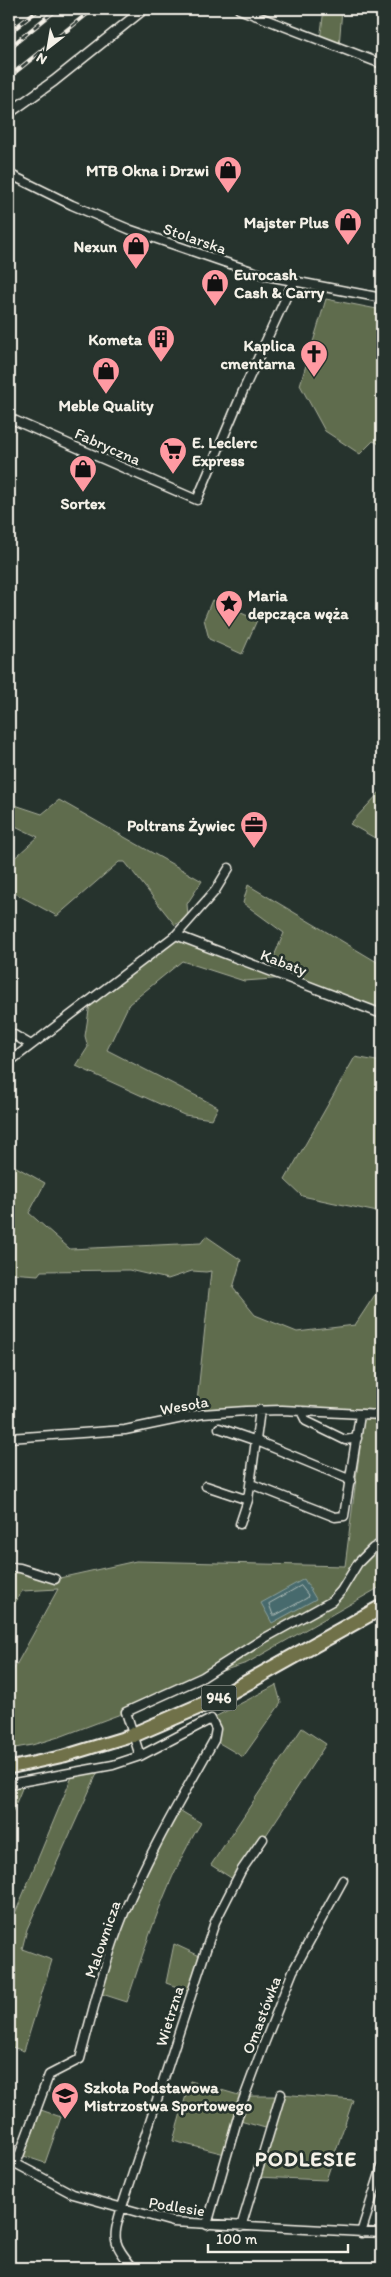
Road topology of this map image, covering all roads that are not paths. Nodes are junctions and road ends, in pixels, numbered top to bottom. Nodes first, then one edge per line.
1 (144, 9) edge
2 (239, 9) edge
3 (382, 64) edge
4 (9, 113) edge
5 (9, 174) edge
6 (294, 280) junction
7 (382, 298) edge
8 (9, 418) edge
9 (228, 868) dead end
10 (176, 936) junction
11 (382, 1014) edge
12 (9, 1032) edge
13 (30, 1045) junction
14 (9, 1062) edge
15 (260, 1410) junction
16 (301, 1411) junction
17 (382, 1415) edge
18 (362, 1416) junction
19 (219, 1428) dead end
20 (9, 1438) edge
21 (357, 1438) junction
22 (257, 1441) junction
23 (351, 1480) junction
24 (251, 1484) junction
25 (206, 1486) dead end
26 (248, 1500) junction
27 (240, 1524) dead end
28 (382, 1543) edge
29 (9, 1567) edge
30 (55, 1579) dead end
31 (382, 1607) edge
32 (133, 1735) junction
33 (140, 1756) junction
34 (9, 1768) edge
35 (9, 1784) edge
36 (263, 1838) dead end
37 (343, 1880) dead end
38 (281, 2094) dead end
39 (12, 2162) edge
40 (382, 2167) edge
41 (121, 2210) junction
42 (207, 2225) junction
43 (241, 2227) junction
44 (361, 2233) junction
45 (382, 2233) edge
46 (133, 2268) edge

1 - 4 street
2 - 3 street
5 - 6 street, Stolarska
6 - 7 street, Stolarska
6 - 8 street, Fabryczna
9 - 10 street
10 - 11 street, Kabaty
10 - 13 street
12 - 13 street
13 - 14 street
15 - 16 street, Wesoła
15 - 20 street, Wesoła
15 - 22 street
16 - 18 street, Wesoła
16 - 21 street
17 - 18 street, Wesoła
18 - 21 street
19 - 22 street
21 - 23 street
22 - 23 street
22 - 24 street
23 - 24 street
24 - 26 street
25 - 26 street
26 - 27 street
28 - 32 street
29 - 30 street
31 - 32 highway, 946
32 - 33 street
32 - 34 main road, 946
33 - 35 street
33 - 39 street, Malownicza
36 - 41 street, Wietrzna
37 - 42 street, Omastówka
38 - 43 street
39 - 41 street, Podlesie
40 - 44 street
41 - 42 street, Podlesie
41 - 46 street, Wietrzna
42 - 43 street, Podlesie
43 - 44 street, Podlesie
44 - 45 street, Podlesie

